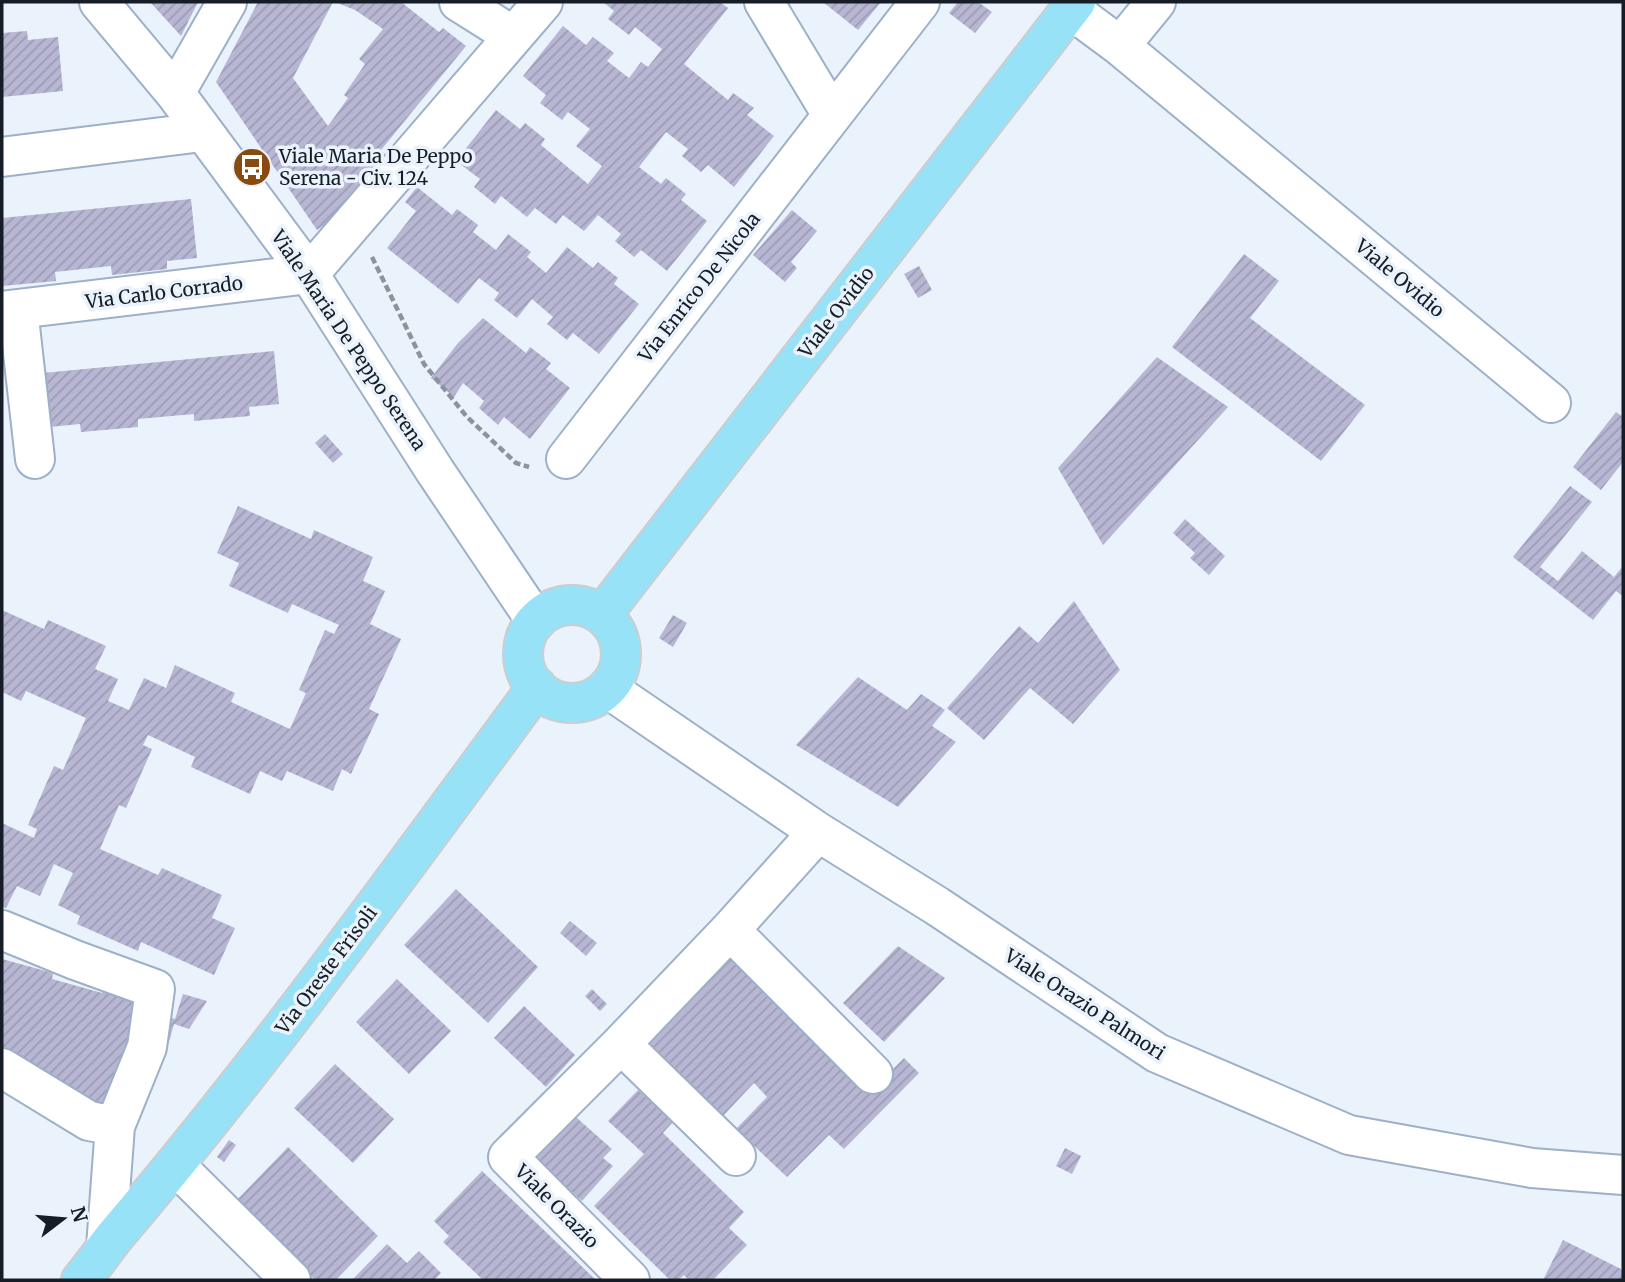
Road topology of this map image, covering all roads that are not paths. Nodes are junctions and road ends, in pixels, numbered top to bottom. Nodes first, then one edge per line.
1 (99, 2) edge
2 (228, 2) edge
3 (459, 2) edge
4 (544, 2) edge
5 (764, 2) edge
6 (920, 2) edge
7 (1156, 2) edge
8 (1073, 6) edge
9 (513, 36) junction
10 (1120, 47) junction
11 (175, 93) junction
12 (832, 115) junction
13 (202, 132) junction
14 (2, 157) edge
15 (309, 274) junction
16 (10, 310) edge
17 (1550, 403) dead end
18 (35, 459) dead end
19 (566, 459) road end
20 (602, 615) junction
21 (536, 621) junction
22 (537, 687) junction
23 (607, 688) junction
24 (818, 832) junction
25 (2, 930) edge
26 (730, 930) junction
27 (621, 1044) junction
28 (2, 1068) edge
29 (873, 1074) dead end
30 (115, 1126) junction
31 (736, 1156) dead end
32 (176, 1165) junction
33 (1623, 1175) edge
34 (92, 1270) edge
35 (291, 1280) edge
36 (630, 1280) edge

1 - 11 street, Viale Maria De Peppo Serena
2 - 11 street
3 - 9 street
4 - 9 street
5 - 12 street
6 - 12 street, Via Enrico De Nicola
7 - 10 street
8 - 10 street, Viale Ovidio
8 - 20 main road, Viale Ovidio
9 - 15 street
10 - 17 street, Viale Ovidio
11 - 13 street, Viale Maria De Peppo Serena
12 - 19 street, Via Enrico De Nicola
13 - 14 street
13 - 15 street, Viale Maria De Peppo Serena
15 - 16 street, Via Carlo Corrado
15 - 21 street, Viale Maria De Peppo Serena
16 - 18 street, Via Carlo Corrado
20 - 21 main road
20 - 23 main road
21 - 22 main road
22 - 23 main road
22 - 32 main road, Via Oreste Frisoli
23 - 24 street, Viale Orazio Palmori
24 - 26 street, Viale Orazio
24 - 33 street, Viale Orazio Palmori
25 - 30 street, Via Oreste Frisoli
26 - 27 street, Viale Orazio
26 - 29 street
27 - 31 street
27 - 36 street, Viale Orazio
28 - 30 street
30 - 34 street, Via Oreste Frisoli
32 - 34 main road, Via Oreste Frisoli
32 - 35 street

